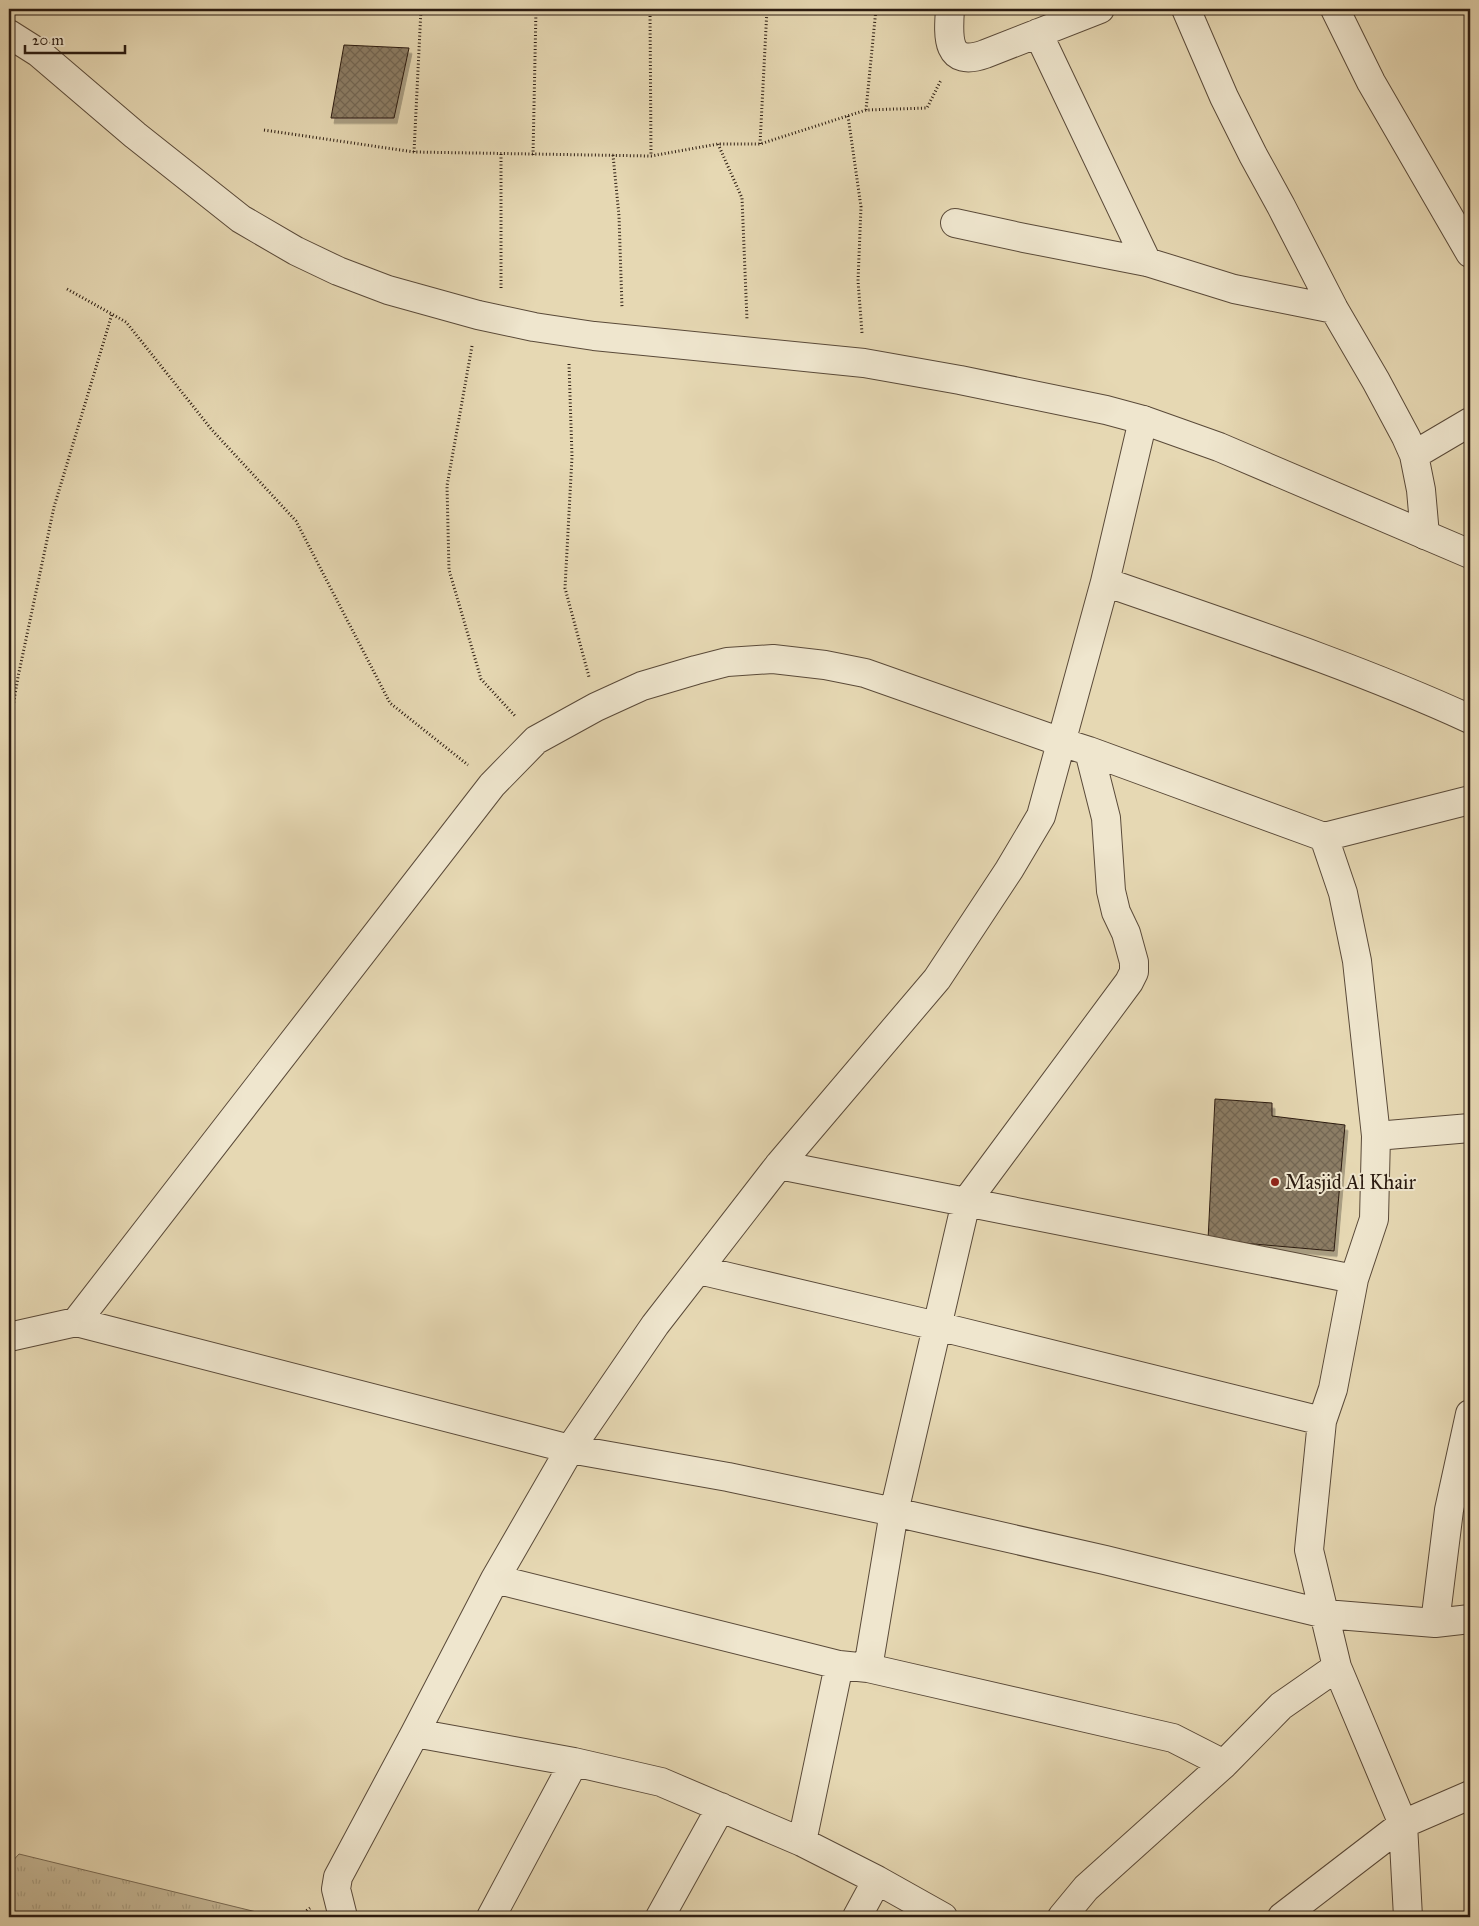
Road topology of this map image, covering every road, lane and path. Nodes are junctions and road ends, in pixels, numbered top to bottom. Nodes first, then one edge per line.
1 (420, 9) edge
2 (536, 9) edge
3 (650, 9) edge
4 (767, 9) edge
5 (876, 9) edge
6 (950, 9) edge
7 (1100, 9) edge
8 (1186, 9) edge
9 (1335, 9) edge
10 (1038, 33) junction
11 (9, 34) edge
12 (955, 54) junction
13 (866, 110) junction
14 (848, 116) junction
15 (264, 130) dead end
16 (718, 144) junction
17 (760, 144) junction
18 (414, 152) junction
19 (501, 154) junction
20 (533, 155) junction
21 (613, 155) junction
22 (651, 156) junction
23 (955, 223) dead end
24 (1470, 253) edge
25 (1147, 262) junction
26 (66, 289) dead end
27 (1334, 309) junction
28 (112, 314) junction
29 (490, 317) junction
30 (568, 333) junction
31 (623, 339) junction
32 (749, 351) junction
33 (864, 363) junction
34 (1143, 420) junction
35 (1470, 422) edge
36 (1414, 455) junction
37 (1425, 535) junction
38 (1470, 554) edge
39 (1105, 582) junction
40 (596, 706) junction
41 (1470, 719) edge
42 (9, 730) edge
43 (536, 740) junction
44 (1061, 742) junction
45 (1089, 751) junction
46 (492, 785) junction
47 (1470, 800) edge
48 (1324, 837) junction
49 (1470, 1128) edge
50 (1376, 1136) junction
51 (779, 1165) junction
52 (966, 1202) junction
53 (699, 1270) junction
54 (1354, 1279) junction
55 (76, 1322) junction
56 (937, 1326) junction
57 (9, 1337) edge
58 (1470, 1414) edge
59 (1322, 1421) junction
60 (570, 1449) junction
61 (894, 1512) junction
62 (495, 1578) junction
63 (1324, 1614) junction
64 (1470, 1618) edge
65 (1435, 1623) junction
66 (839, 1665) junction
67 (1337, 1667) junction
68 (868, 1668) junction
69 (415, 1732) junction
70 (574, 1762) junction
71 (1224, 1764) junction
72 (1470, 1795) edge
73 (721, 1807) junction
74 (1403, 1824) junction
75 (802, 1842) junction
76 (877, 1880) junction
77 (343, 1917) edge
78 (491, 1917) edge
79 (660, 1917) edge
80 (858, 1917) edge
81 (943, 1917) edge
82 (1062, 1917) edge
83 (1282, 1917) edge
84 (1408, 1917) edge

1 - 18 path
2 - 20 path
3 - 22 path
4 - 17 path
5 - 13 path
6 - 12 street
7 - 10 street
8 - 27 street
9 - 24 street
10 - 12 street
10 - 25 street
11 - 29 street
12 - 13 path
13 - 14 path
14 - 17 path
14 - 33 path
15 - 18 path
16 - 17 path
16 - 22 path
16 - 32 path
18 - 19 path
19 - 20 path
19 - 29 path
20 - 21 path
21 - 22 path
21 - 31 path
23 - 25 street
25 - 27 street
26 - 28 path
27 - 36 street
28 - 42 path
28 - 46 path
29 - 30 street
29 - 43 path
30 - 31 street
30 - 40 path
31 - 32 street
32 - 33 street
33 - 34 street
34 - 37 street
34 - 39 street
35 - 36 street
36 - 37 street
37 - 38 street
39 - 41 street
39 - 44 street
40 - 43 street
40 - 44 street
43 - 46 street
44 - 45 street
44 - 51 street
45 - 48 street
45 - 52 street
46 - 55 street
47 - 48 street
48 - 50 street
49 - 50 street
50 - 54 street
51 - 52 street
51 - 53 street
52 - 54 street
52 - 56 street
53 - 56 street
53 - 60 street
54 - 59 street
55 - 57 street
55 - 60 street
56 - 59 street
56 - 61 street
58 - 65 street
59 - 63 street
60 - 61 street
60 - 62 street
61 - 63 street
61 - 68 street
62 - 66 street
62 - 69 street
63 - 65 street
63 - 67 street
64 - 65 street
66 - 68 street
66 - 75 street
67 - 71 street
67 - 74 street
68 - 71 street
69 - 70 street
69 - 77 street
70 - 73 street
70 - 78 street
71 - 82 street
72 - 74 street
73 - 75 street
73 - 79 street
74 - 83 street
74 - 84 street
75 - 76 street
76 - 80 street
76 - 81 street

